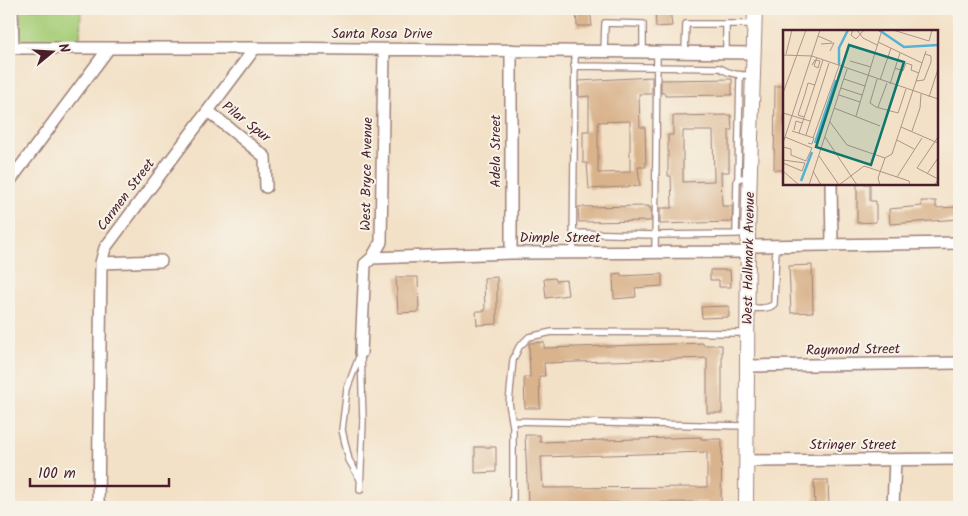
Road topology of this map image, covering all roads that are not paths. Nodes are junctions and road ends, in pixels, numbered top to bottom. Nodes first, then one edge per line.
1 (12, 9) edge
2 (755, 9) edge
3 (726, 24) junction
4 (755, 24) junction
5 (11, 48) edge
6 (109, 48) junction
7 (255, 48) junction
8 (384, 50) junction
9 (511, 50) junction
10 (574, 51) junction
11 (604, 51) junction
12 (643, 51) junction
13 (657, 52) junction
14 (685, 52) junction
15 (726, 52) junction
16 (754, 53) junction
17 (574, 66) junction
18 (656, 67) junction
19 (747, 75) junction
20 (208, 111) junction
21 (9, 182) edge
22 (831, 185) edge
23 (266, 186) dead end
24 (573, 233) junction
25 (655, 234) junction
26 (745, 241) junction
27 (959, 243) edge
28 (832, 245) junction
29 (776, 246) junction
30 (655, 252) junction
31 (511, 253) junction
32 (573, 253) junction
33 (372, 258) junction
34 (161, 261) dead end
35 (101, 264) junction
36 (748, 308) junction
37 (748, 333) junction
38 (361, 353) junction
39 (959, 364) edge
40 (747, 366) junction
41 (512, 422) junction
42 (747, 426) junction
43 (959, 459) edge
44 (895, 460) junction
45 (746, 461) junction
46 (361, 480) junction
47 (360, 490) dead end
48 (98, 507) edge
49 (513, 507) edge
50 (746, 507) edge
51 (893, 507) edge

1 - 5 street
2 - 4 street, West Hallmark Avenue
3 - 4 lane
3 - 14 lane
3 - 15 lane
4 - 16 street, West Hallmark Avenue
5 - 6 street, Santa Rosa Drive
6 - 7 street, Santa Rosa Drive
6 - 21 street
7 - 8 street, Santa Rosa Drive
7 - 20 street, Carmen Street
8 - 9 street, Santa Rosa Drive
8 - 33 street, West Bryce Avenue
9 - 10 street, Santa Rosa Drive
9 - 31 street, Adela Street
10 - 11 street, Santa Rosa Drive
10 - 17 lane
11 - 12 street, Santa Rosa Drive
11 - 12 lane
12 - 13 street, Santa Rosa Drive
13 - 14 street, Santa Rosa Drive
13 - 18 lane
14 - 15 street, Santa Rosa Drive
15 - 16 street, Santa Rosa Drive
16 - 19 street, West Hallmark Avenue
17 - 18 lane
17 - 24 lane
18 - 19 lane
18 - 25 lane
19 - 26 street, West Hallmark Avenue
20 - 23 street, Pilar Spur
20 - 35 street, Carmen Street
22 - 28 street
24 - 25 lane
24 - 32 lane
25 - 26 lane
25 - 30 lane
26 - 29 street, Dimple Street
26 - 30 street, Dimple Street
26 - 36 street, West Hallmark Avenue
27 - 28 street, Dimple Street
28 - 29 street, Dimple Street
29 - 36 lane
30 - 32 street, Dimple Street
31 - 32 street, Dimple Street
31 - 33 street, Dimple Street
33 - 38 street, West Bryce Avenue
34 - 35 street
35 - 48 street, Carmen Street
36 - 37 street, West Hallmark Avenue
37 - 40 street, West Hallmark Avenue
37 - 41 lane
38 - 46 lane, West Bryce Avenue
38 - 46 lane, West Bryce Avenue
39 - 40 street, Raymond Street
40 - 42 street, West Hallmark Avenue
41 - 42 lane
41 - 49 lane
42 - 45 street, West Hallmark Avenue
43 - 44 street, Stringer Street
44 - 45 street, Stringer Street
44 - 51 street
45 - 50 street, West Hallmark Avenue
46 - 47 lane, West Bryce Avenue

